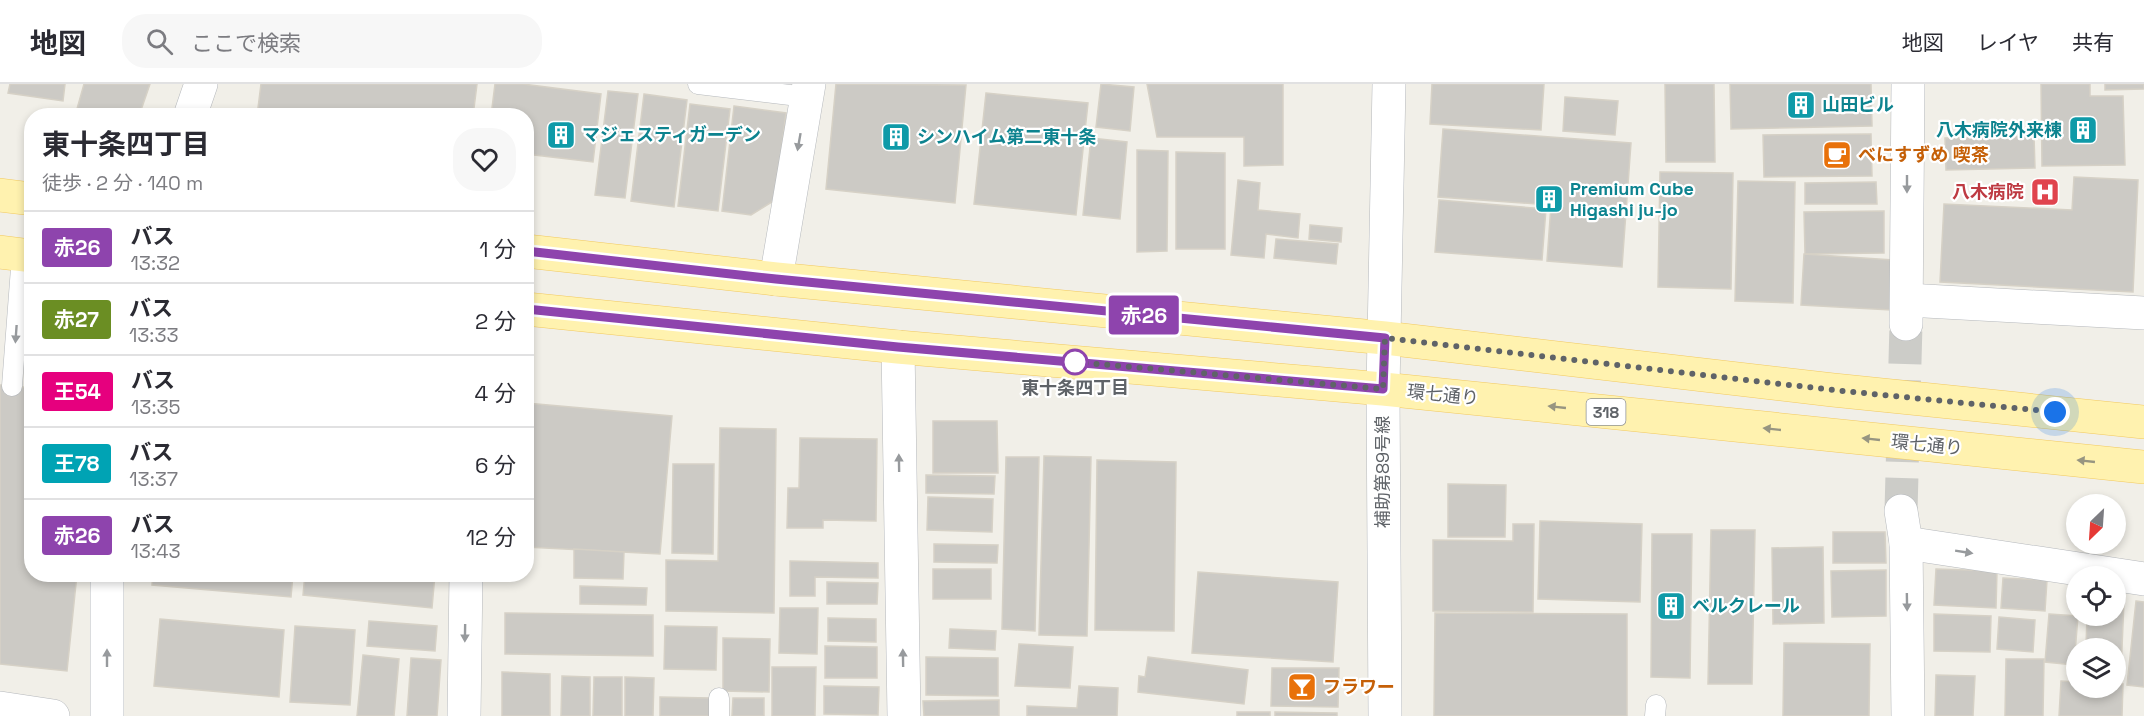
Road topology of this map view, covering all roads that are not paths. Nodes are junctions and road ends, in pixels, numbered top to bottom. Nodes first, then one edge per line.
1 (201, 84) edge
2 (698, 84) edge
3 (1389, 84) edge
4 (1908, 84) edge
5 (808, 91) edge
6 (193, 108) edge
7 (0, 195) edge
8 (24, 198) edge
9 (534, 252) edge
10 (18, 254) edge
11 (776, 279) junction
12 (534, 310) edge
13 (2144, 313) edge
14 (1385, 338) junction
15 (898, 347) junction
16 (12, 386) dead end
17 (1383, 389) junction
18 (2144, 422) edge
19 (2144, 467) edge
20 (1901, 511) tunnel mouth
21 (1906, 543) junction
22 (2144, 579) edge
23 (107, 582) edge
24 (466, 582) edge
25 (0, 708) edge
26 (53, 716) edge
27 (107, 716) edge
28 (464, 716) edge
29 (904, 716) edge
30 (1385, 716) edge
31 (1908, 716) edge

1 - 6 street
2 - 5 lane
3 - 14 street, 補助第89号線
4 -> 13 street
5 -> 11 street
7 - 8 main road
9 - 11 main road
10 -> 16 lane
11 - 14 main road
12 - 15 main road, 環七通り / 318
14 - 17 street, 補助第89号線
14 - 18 main road
15 - 17 main road, 環七通り / 318
29 -> 15 street
19 -> 17 main road, 環七通り / 318
17 - 30 street, 補助第89号線
20 - 21 street
21 -> 22 street
21 -> 31 street
27 -> 23 street
24 -> 28 street
25 - 26 street

